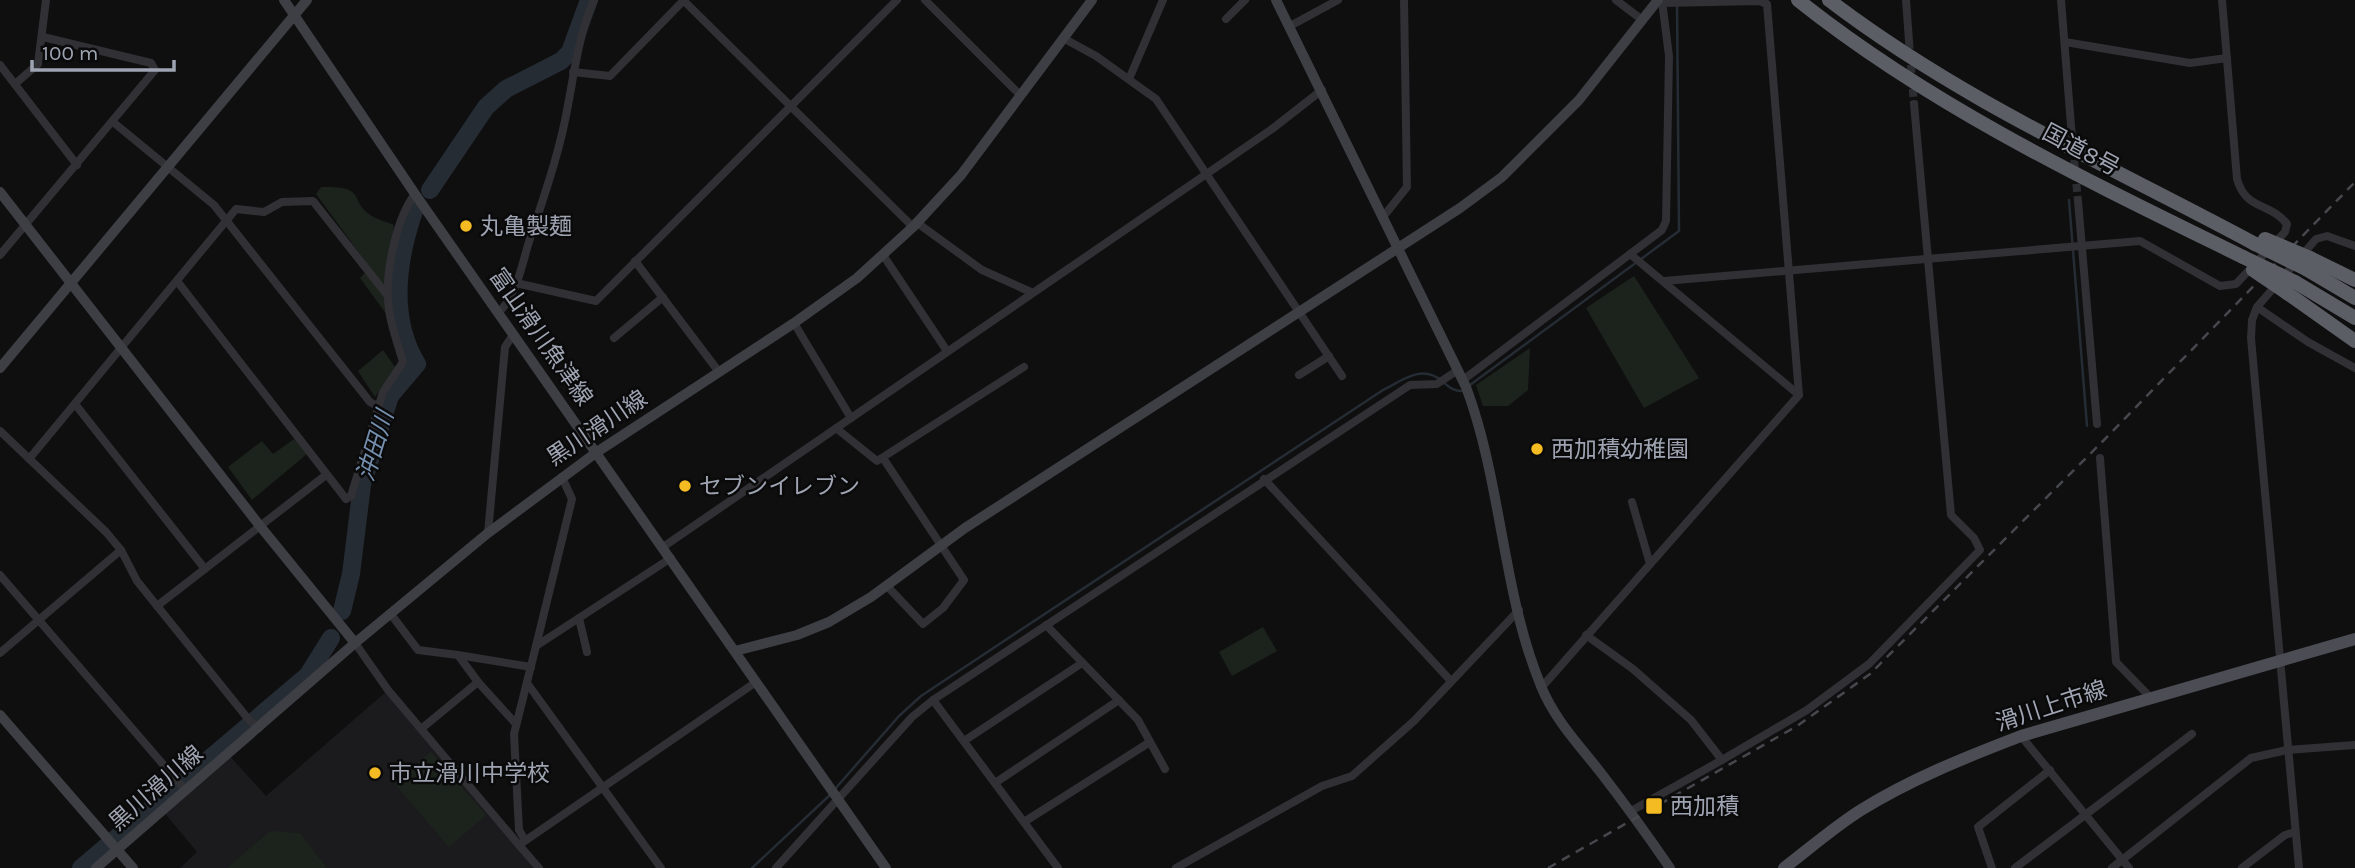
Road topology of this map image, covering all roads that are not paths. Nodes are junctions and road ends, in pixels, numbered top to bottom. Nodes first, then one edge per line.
1 (46, 0) edge
2 (284, 0) edge
3 (307, 0) edge
4 (594, 0) edge
5 (897, 0) edge
6 (925, 0) edge
7 (1091, 0) edge
8 (1163, 0) edge
9 (1245, 0) edge
10 (1276, 0) edge
11 (1338, 0) edge
12 (1404, 0) edge
13 (1616, 0) edge
14 (1798, 0) edge
15 (1829, 0) edge
16 (1906, 0) edge
17 (2061, 0) edge
18 (2222, 0) edge
19 (684, 1) edge
20 (1656, 2) edge
21 (295, 15) junction
22 (1226, 19) dead end
23 (1641, 19) junction
24 (1290, 26) junction
25 (43, 37) junction
26 (1063, 38) junction
27 (1909, 41) tunnel mouth
28 (2065, 42) junction
29 (2227, 58) junction
30 (0, 65) edge
31 (573, 72) junction
32 (1129, 79) junction
33 (15, 84) junction
34 (1322, 90) junction
35 (1020, 94) junction
36 (1914, 104) tunnel mouth
37 (790, 106) junction
38 (113, 122) junction
39 (2072, 138) tunnel mouth
40 (77, 164) junction
41 (168, 167) junction
42 (1207, 173) junction
43 (0, 191) edge
44 (415, 194) junction
45 (2078, 201) tunnel mouth
46 (1383, 217) junction
47 (228, 219) junction
48 (26, 225) junction
49 (914, 225) junction
50 (2082, 244) junction
51 (2355, 246) edge
52 (1398, 249) junction
53 (0, 254) edge
54 (1630, 254) junction
55 (883, 255) junction
56 (1929, 257) junction
57 (635, 261) junction
58 (2308, 263) junction
59 (1790, 269) junction
60 (2355, 280) edge
61 (177, 281) junction
62 (1664, 281) junction
63 (70, 283) junction
64 (516, 283) junction
65 (2291, 288) junction
66 (1031, 292) junction
67 (388, 297) junction
68 (663, 298) junction
69 (2355, 298) edge
70 (2257, 307) junction
71 (1300, 312) junction
72 (498, 313) junction
73 (2355, 318) edge
74 (794, 323) junction
75 (513, 335) junction
76 (614, 338) dead end
77 (2355, 341) edge
78 (121, 348) junction
79 (947, 351) junction
80 (1329, 356) junction
81 (1024, 367) dead end
82 (0, 368) edge
83 (2355, 368) edge
84 (719, 372) junction
85 (1299, 375) dead end
86 (1461, 375) junction
87 (1342, 376) dead end
88 (1799, 395) junction
89 (75, 404) junction
90 (379, 407) junction
91 (851, 418) junction
92 (2097, 424) dead end
93 (836, 428) junction
94 (0, 431) edge
95 (597, 452) junction
96 (883, 458) junction
97 (2100, 458) dead end
98 (29, 459) junction
99 (326, 475) junction
100 (562, 477) junction
101 (1264, 479) junction
102 (1632, 502) dead end
103 (260, 526) junction
104 (488, 533) junction
105 (943, 544) junction
106 (663, 547) junction
107 (121, 550) junction
108 (671, 558) junction
109 (1650, 564) junction
110 (205, 569) junction
111 (0, 575) edge
112 (887, 586) junction
113 (157, 606) junction
114 (1519, 611) junction
115 (390, 613) junction
116 (579, 618) junction
117 (38, 621) junction
118 (1046, 625) junction
119 (1586, 635) junction
120 (2355, 639) edge
121 (355, 643) junction
122 (536, 646) junction
123 (734, 651) junction
124 (587, 652) dead end
125 (0, 653) edge
126 (458, 655) junction
127 (2279, 660) junction
128 (1082, 663) junction
129 (531, 667) junction
130 (1450, 680) junction
131 (478, 682) junction
132 (756, 682) junction
133 (527, 683) junction
134 (1541, 688) junction
135 (2150, 697) junction
136 (933, 700) junction
137 (1119, 700) junction
138 (0, 715) edge
139 (516, 724) junction
140 (260, 728) junction
141 (421, 729) junction
142 (2192, 734) dead end
143 (2021, 736) junction
144 (964, 741) junction
145 (1150, 742) junction
146 (2355, 745) edge
147 (2287, 750) junction
148 (1722, 760) junction
149 (1165, 769) dead end
150 (2050, 770) junction
151 (995, 783) junction
152 (601, 786) junction
153 (186, 792) junction
154 (838, 801) junction
155 (1631, 811) junction
156 (2086, 813) junction
157 (1024, 822) junction
158 (2295, 832) junction
159 (522, 843) junction
160 (117, 850) junction
161 (2123, 860) junction
162 (96, 868) edge
163 (133, 868) edge
164 (539, 868) edge
165 (661, 868) edge
166 (776, 868) edge
167 (886, 868) edge
168 (1058, 868) edge
169 (1176, 868) edge
170 (1670, 868) edge
171 (1784, 868) edge
172 (1992, 868) edge
173 (2015, 868) edge
174 (2112, 868) edge
175 (2129, 868) edge
176 (2242, 868) edge
177 (2299, 868) edge

1 - 25 street
2 - 21 street, 富山滑川魚津線
3 - 21 street
4 - 31 street
5 - 37 street
6 - 35 street
7 - 26 street, 黒川滑川線
8 - 32 street
9 - 22 street
10 - 24 street
11 - 24 street
12 - 46 street
13 - 23 street
14 - 65 highway, 国道8号, bridge
15 - 58 highway, 国道8号, bridge
16 - 27 street
17 - 28 street
18 - 29 street
19 - 31 street
19 - 37 street
20 - 23 street
20 - 54 street
20 - 59 street
21 - 41 street
21 - 44 street, 富山滑川魚津線
23 - 52 street
24 - 34 street
25 - 33 street
25 - 38 street
26 - 32 street
26 - 35 street, 黒川滑川線
28 - 29 street
28 - 39 street
29 - 50 street
30 - 33 street
31 - 64 street
32 - 42 street
33 - 40 street
34 - 42 street
34 - 46 street
35 - 49 street, 黒川滑川線
36 - 56 street
37 - 49 street
37 - 57 street
38 - 40 street
38 - 41 street
40 - 48 street
41 - 47 street
41 - 63 street
42 - 66 street
42 - 71 street
43 - 48 street
44 - 67 street
44 - 72 street, 富山滑川魚津線
45 - 50 street
46 - 52 street
47 - 61 street
47 - 67 street
47 - 90 street
48 - 53 street
48 - 63 street
49 - 55 street, 黒川滑川線
49 - 66 street
50 - 56 street
50 - 92 street
51 - 70 street
52 - 71 street
52 - 86 street
54 - 62 street
54 - 86 street
55 - 74 street, 黒川滑川線
55 - 79 street
56 - 59 street
56 - 148 street
57 - 64 street
57 - 68 street
58 - 60 highway
58 - 69 highway, 国道8号
59 - 62 street
59 - 88 street
61 - 78 street
61 - 99 street
62 - 88 street
63 - 78 street
63 - 82 street
64 - 72 street
65 - 73 highway
65 - 77 highway
66 - 79 street
67 - 90 street
68 - 76 street
68 - 84 street
70 - 83 street
70 - 127 street
71 - 80 street
71 - 105 street
72 - 75 street, 富山滑川魚津線
74 - 84 street, 黒川滑川線
74 - 91 street
75 - 95 street, 富山滑川魚津線
75 - 104 street
78 - 89 street
78 - 103 street
79 - 91 street
80 - 85 street
80 - 87 street
81 - 96 street
84 - 95 street, 黒川滑川線
86 - 101 street
86 - 114 street
88 - 109 street
89 - 98 street
89 - 110 street
90 - 99 street
91 - 93 street
93 - 96 street
93 - 106 street
94 - 98 street
95 - 100 street, 黒川滑川線
95 - 106 street, 富山滑川魚津線
96 - 105 street
97 - 135 street
98 - 107 street
99 - 103 street
100 - 104 street, 黒川滑川線
100 - 122 street
101 - 118 street
101 - 130 street
102 - 109 street
103 - 110 street
103 - 121 street
104 - 115 street, 黒川滑川線
105 - 112 street
105 - 112 street
106 - 108 street, 富山滑川魚津線
107 - 113 street
107 - 117 street
108 - 116 street
108 - 123 street, 富山滑川魚津線
109 - 119 street
110 - 113 street
111 - 117 street
112 - 123 street
113 - 140 street
114 - 130 street
114 - 134 street
115 - 121 street, 黒川滑川線
115 - 126 street
116 - 122 street
116 - 124 street
117 - 125 street
117 - 153 street
118 - 128 street
118 - 136 street
119 - 134 street
119 - 148 street
120 - 127 main road, 滑川上市線
121 - 140 street, 黒川滑川線
121 - 141 street
122 - 129 street
123 - 132 street, 富山滑川魚津線
126 - 129 street
126 - 131 street
127 - 135 main road, 滑川上市線
127 - 147 street
128 - 137 street
128 - 144 street
129 - 133 street
130 - 169 street
131 - 139 street
131 - 141 street
132 - 152 street
132 - 154 street, 富山滑川魚津線
133 - 139 street
133 - 152 street
134 - 155 street
135 - 143 main road, 滑川上市線
136 - 144 street
136 - 154 street
137 - 145 street
137 - 151 street
138 - 160 street
139 - 159 street
140 - 153 street, 黒川滑川線
141 - 159 street
142 - 156 street
143 - 150 street
143 - 171 main road, 滑川上市線
144 - 151 street
145 - 149 street
145 - 157 street
146 - 147 street
147 - 158 street
147 - 161 street
148 - 155 street
150 - 156 street
150 - 172 street
151 - 157 street
152 - 159 street
152 - 165 street
153 - 160 street, 黒川滑川線
154 - 166 street
154 - 167 street, 富山滑川魚津線
155 - 170 street
156 - 161 street
156 - 173 street
157 - 168 street
158 - 176 street
158 - 177 street
159 - 164 street
160 - 162 street, 黒川滑川線
160 - 163 street
161 - 174 street
161 - 175 street

